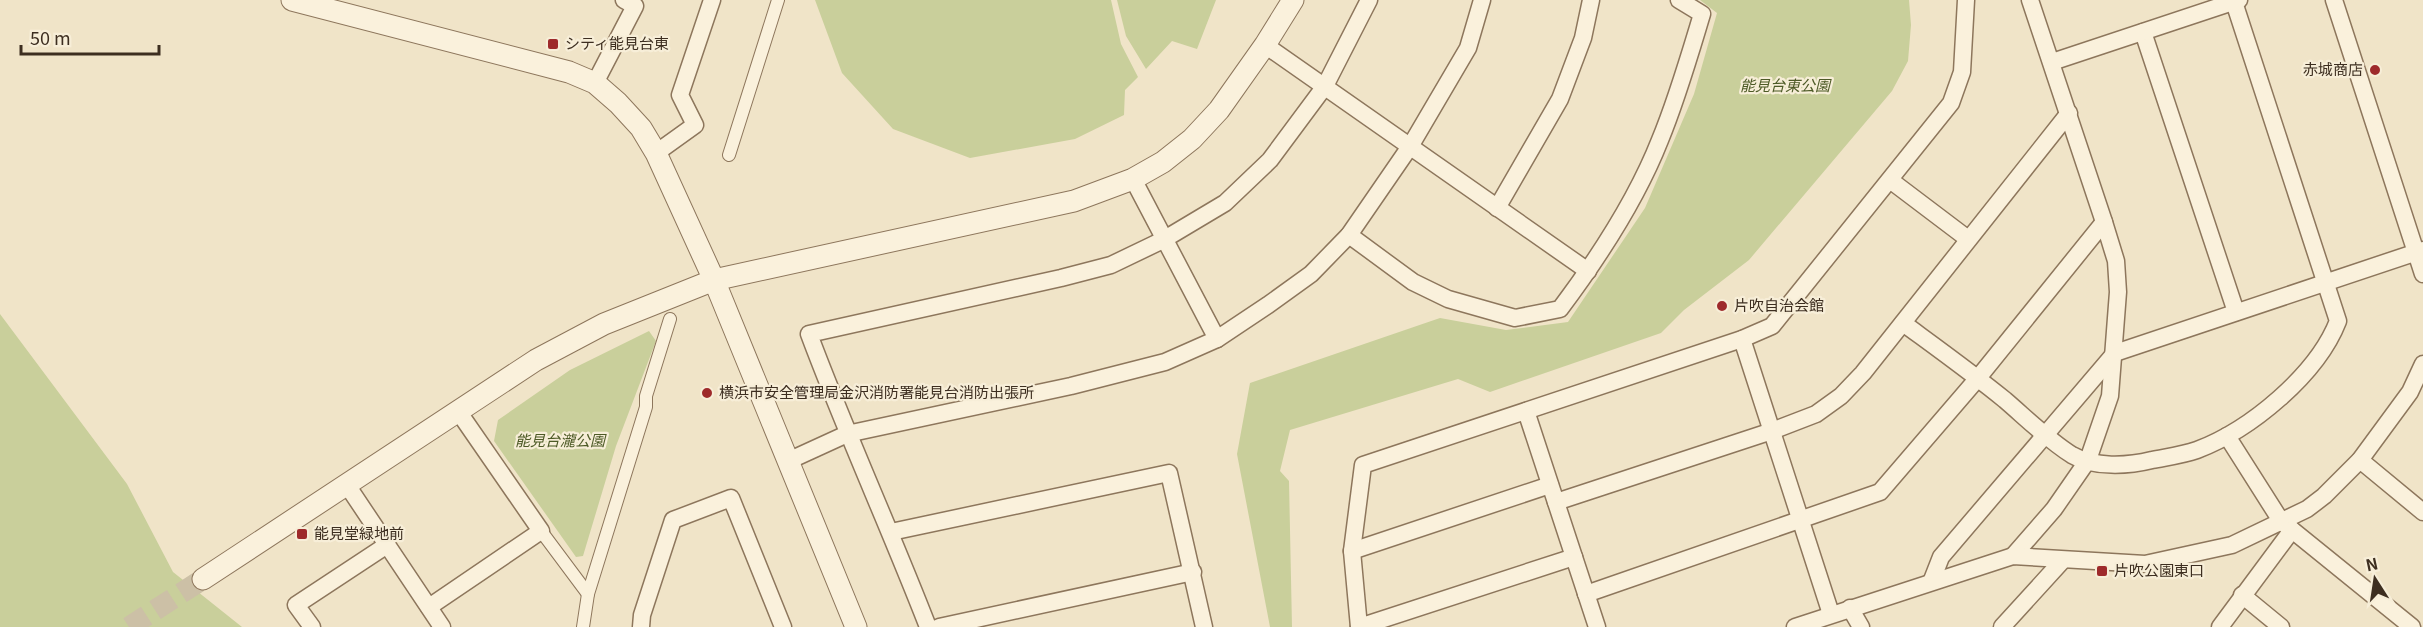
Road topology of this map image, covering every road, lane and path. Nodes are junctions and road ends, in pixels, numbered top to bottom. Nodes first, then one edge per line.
1 (292, 0) edge
2 (624, 0) edge
3 (712, 0) edge
4 (778, 0) edge
5 (1293, 0) edge
6 (1369, 0) edge
7 (1482, 0) edge
8 (1591, 0) edge
9 (1679, 0) edge
10 (1966, 0) edge
11 (2030, 0) edge
12 (2334, 0) edge
13 (2237, 1) edge
14 (2143, 32) junction
15 (1265, 45) junction
16 (2052, 63) junction
17 (595, 83) junction
18 (1325, 86) junction
19 (2068, 113) junction
20 (1411, 145) junction
21 (656, 153) junction
22 (729, 156) dead end
23 (1133, 179) junction
24 (1890, 180) junction
25 (1497, 208) junction
26 (2104, 222) junction
27 (1349, 235) junction
28 (1968, 238) junction
29 (1163, 240) junction
30 (2420, 251) edge
31 (1588, 271) junction
32 (2423, 274) edge
33 (714, 280) junction
34 (2326, 283) junction
35 (2236, 312) junction
36 (669, 319) dead end
37 (1903, 322) junction
38 (1217, 339) junction
39 (1742, 339) junction
40 (2115, 353) junction
41 (2423, 364) edge
42 (1978, 378) junction
43 (2419, 386) edge
44 (458, 411) junction
45 (1526, 411) junction
46 (1772, 431) junction
47 (847, 434) junction
48 (2046, 435) junction
49 (2228, 436) junction
50 (2088, 460) junction
51 (2360, 460) junction
52 (788, 461) junction
53 (347, 485) junction
54 (1550, 485) junction
55 (1556, 502) junction
56 (2423, 512) edge
57 (1801, 521) junction
58 (2287, 526) junction
59 (541, 531) junction
60 (891, 532) junction
61 (387, 545) junction
62 (1352, 551) junction
63 (2013, 556) junction
64 (1574, 557) junction
65 (2062, 561) junction
66 (1193, 572) junction
67 (203, 579) tunnel mouth
68 (1932, 580) junction
69 (588, 594) junction
70 (1586, 594) junction
71 (2242, 595) junction
72 (429, 607) junction
73 (1850, 608) junction
74 (1831, 615) junction
75 (312, 627) edge
76 (442, 627) edge
77 (583, 627) edge
78 (641, 627) edge
79 (783, 627) edge
80 (856, 627) edge
81 (928, 627) edge
82 (939, 627) edge
83 (1204, 627) edge
84 (1359, 627) edge
85 (1598, 627) edge
86 (1795, 627) edge
87 (1861, 627) edge
88 (2002, 627) edge
89 (2220, 627) edge
90 (2282, 627) edge
91 (2412, 627) edge

1 - 17 street
2 - 17 street
3 - 21 street
4 - 22 street
5 - 15 street
6 - 18 street
7 - 20 street
8 - 25 street
9 - 31 street
10 - 24 street
11 - 16 street
12 - 30 street
13 - 14 street
13 - 34 street
14 - 16 street
14 - 35 street
15 - 18 street
15 - 23 street
16 - 19 street
17 - 21 street
18 - 20 street
18 - 29 street
19 - 26 street
19 - 28 street
20 - 25 street
20 - 27 street
21 - 33 street
23 - 29 street
23 - 33 street
24 - 28 street
24 - 39 street
25 - 31 street
26 - 40 street
26 - 42 street
27 - 31 street
27 - 38 street
28 - 37 street
29 - 38 street
29 - 47 street
30 - 32 street
30 - 34 street
33 - 44 street
33 - 52 street
34 - 35 street
34 - 49 street
35 - 40 street
36 - 69 street
37 - 42 street
37 - 46 street
38 - 47 street
39 - 45 street
39 - 46 street
40 - 48 street
40 - 50 street
41 - 43 street
42 - 48 street
42 - 57 street
43 - 51 street
44 - 53 street
44 - 59 street
45 - 54 street
45 - 62 street
46 - 55 street
46 - 57 street
47 - 52 street
47 - 60 street
48 - 50 street
48 - 68 street
49 - 50 street
49 - 58 street
50 - 63 street
51 - 56 street
51 - 58 street
52 - 80 street
53 - 61 street
53 - 67 street
54 - 55 street
54 - 62 street
55 - 64 street
57 - 70 street
57 - 74 street
58 - 65 street
58 - 71 street
58 - 91 street
59 - 69 street
59 - 72 street
60 - 66 street
60 - 81 street
61 - 72 street
61 - 75 street
62 - 84 street
63 - 65 street
63 - 68 street
64 - 70 street
64 - 84 street
65 - 88 street
66 - 82 street
66 - 83 street
68 - 73 street
69 - 77 street
70 - 85 street
71 - 89 street
71 - 90 street
72 - 76 street
73 - 74 street
73 - 87 street
74 - 86 street
78 - 79 street

